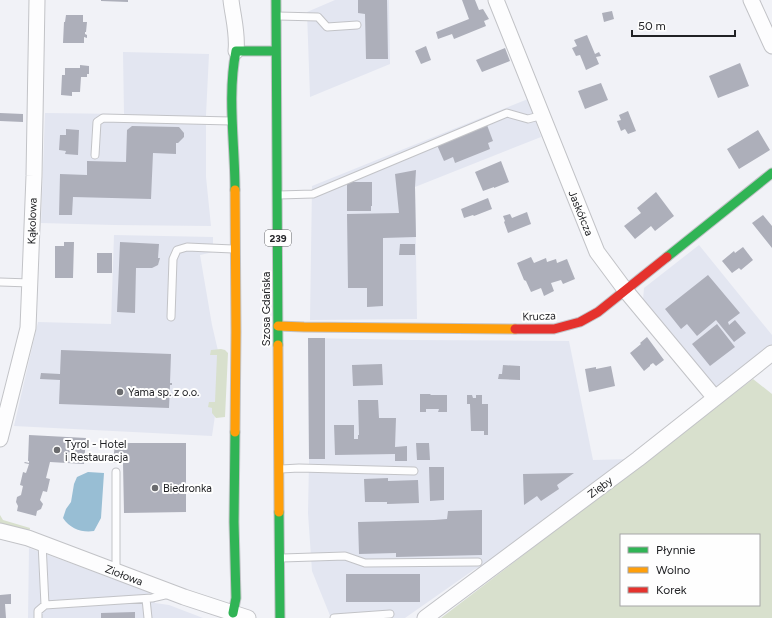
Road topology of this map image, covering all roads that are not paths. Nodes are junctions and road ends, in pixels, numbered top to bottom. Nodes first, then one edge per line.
1 (37, 0) edge
2 (231, 0) edge
3 (276, 0) edge
4 (496, 0) edge
5 (751, 0) edge
6 (276, 16) junction
7 (357, 25) dead end
8 (772, 46) edge
9 (236, 51) junction
10 (276, 51) junction
11 (543, 115) junction
12 (233, 121) junction
13 (96, 155) dead end
14 (772, 173) edge
15 (277, 195) junction
16 (235, 249) junction
17 (0, 282) edge
18 (30, 283) junction
19 (626, 291) junction
20 (171, 317) dead end
21 (278, 326) junction
22 (772, 353) edge
23 (715, 398) junction
24 (0, 439) edge
25 (279, 469) junction
26 (414, 471) dead end
27 (116, 472) dead end
28 (0, 531) edge
29 (42, 543) junction
30 (280, 558) junction
31 (478, 562) dead end
32 (116, 572) junction
33 (173, 593) junction
34 (146, 599) junction
35 (45, 605) junction
36 (233, 614) junction
37 (390, 614) dead end
38 (38, 618) edge
39 (148, 618) edge
40 (248, 618) edge
41 (280, 618) edge
42 (334, 618) edge
43 (425, 618) edge

1 - 18 street, Kąkolowa
2 - 9 street
3 - 6 street, Szosa Gdańska / 239
4 - 11 street, Jaskółcza
5 - 8 street
6 - 7 lane
6 - 10 street, Szosa Gdańska / 239
9 - 10 street
9 - 12 street
10 - 15 street, Szosa Gdańska / 239
11 - 15 lane
11 - 19 street, Jaskółcza
12 - 13 lane
12 - 16 street
14 - 19 street, Krucza
15 - 21 street, Szosa Gdańska / 239
16 - 20 lane
16 - 36 street
17 - 18 lane
18 - 24 street, Kąkolowa
19 - 21 street, Krucza
19 - 23 street, Jaskółcza
21 - 25 street, Szosa Gdańska / 239
22 - 23 street, Zięby
23 - 43 street, Zięby
25 - 26 lane
25 - 30 street, Szosa Gdańska / 239
27 - 32 lane
28 - 29 street, Ziołowa
29 - 32 street, Ziołowa
29 - 35 lane
30 - 31 lane
30 - 41 street, Szosa Gdańska / 239
32 - 33 street, Ziołowa
33 - 34 lane
33 - 36 street, Ziołowa
34 - 35 lane
34 - 39 lane
35 - 38 lane
36 - 40 street, Ziołowa
37 - 42 lane

